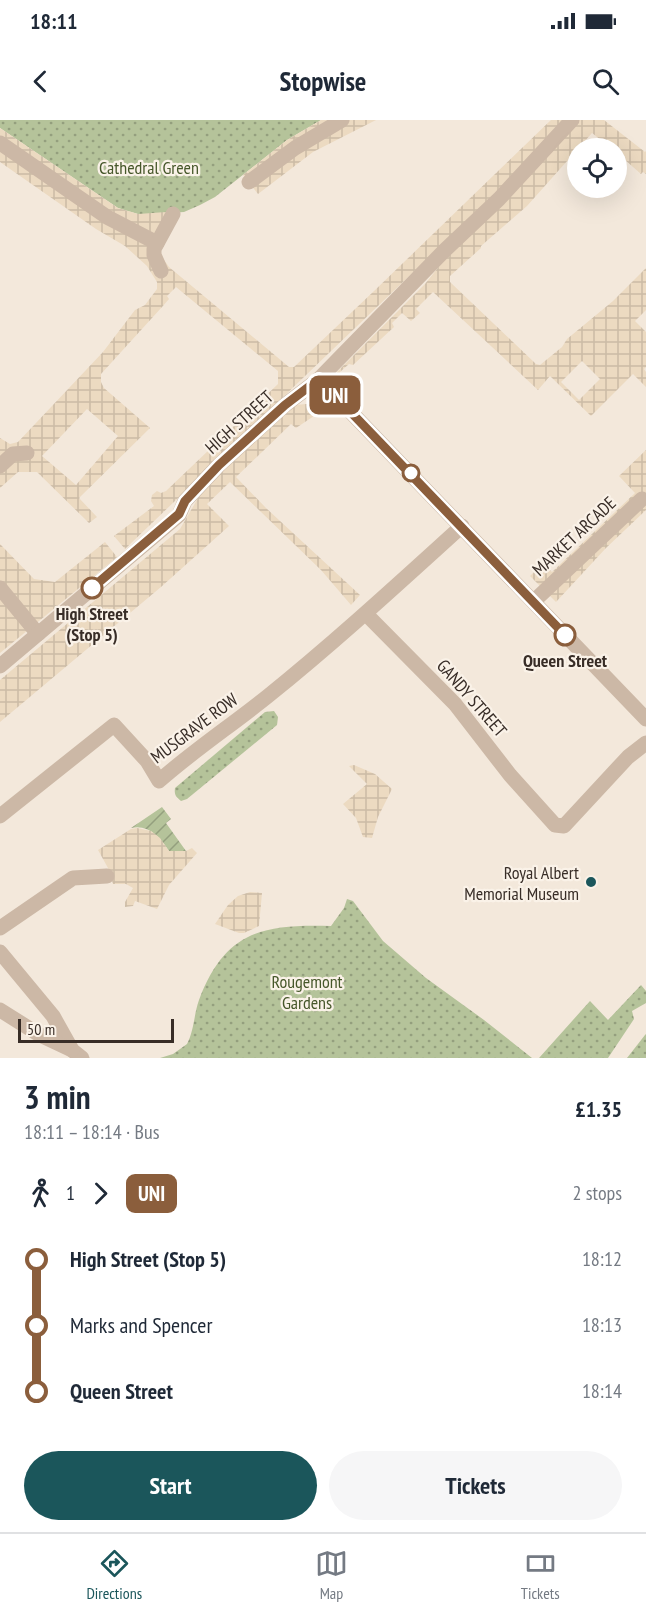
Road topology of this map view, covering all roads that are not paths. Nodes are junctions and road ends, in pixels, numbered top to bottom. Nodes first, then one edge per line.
1 (342, 120) edge
2 (572, 120) edge
3 (0, 143) edge
4 (249, 182) dead end
5 (173, 214) dead end
6 (157, 243) junction
7 (161, 271) dead end
8 (319, 379) junction
9 (27, 453) dead end
10 (0, 466) edge
11 (642, 499) dead end
12 (462, 526) junction
13 (0, 588) edge
14 (534, 601) junction
15 (366, 614) junction
16 (38, 634) junction
17 (0, 666) edge
18 (646, 720) edge
19 (646, 743) edge
20 (0, 816) edge
21 (107, 876) dead end
22 (0, 928) edge
23 (0, 952) edge
24 (0, 1010) edge
25 (77, 1054) edge

1 - 4 street
2 - 8 street, HIGH STREET
3 - 6 street
5 - 6 street
6 - 7 street
8 - 12 street
8 - 16 street, HIGH STREET
9 - 10 street
11 - 14 street, MARKET ARCADE
12 - 14 street
12 - 15 street
13 - 16 street
14 - 18 street
15 - 19 street, GANDY STREET
15 - 20 street, MUSGRAVE ROW
16 - 17 street, HIGH STREET
21 - 22 street
23 - 25 street
24 - 25 street

